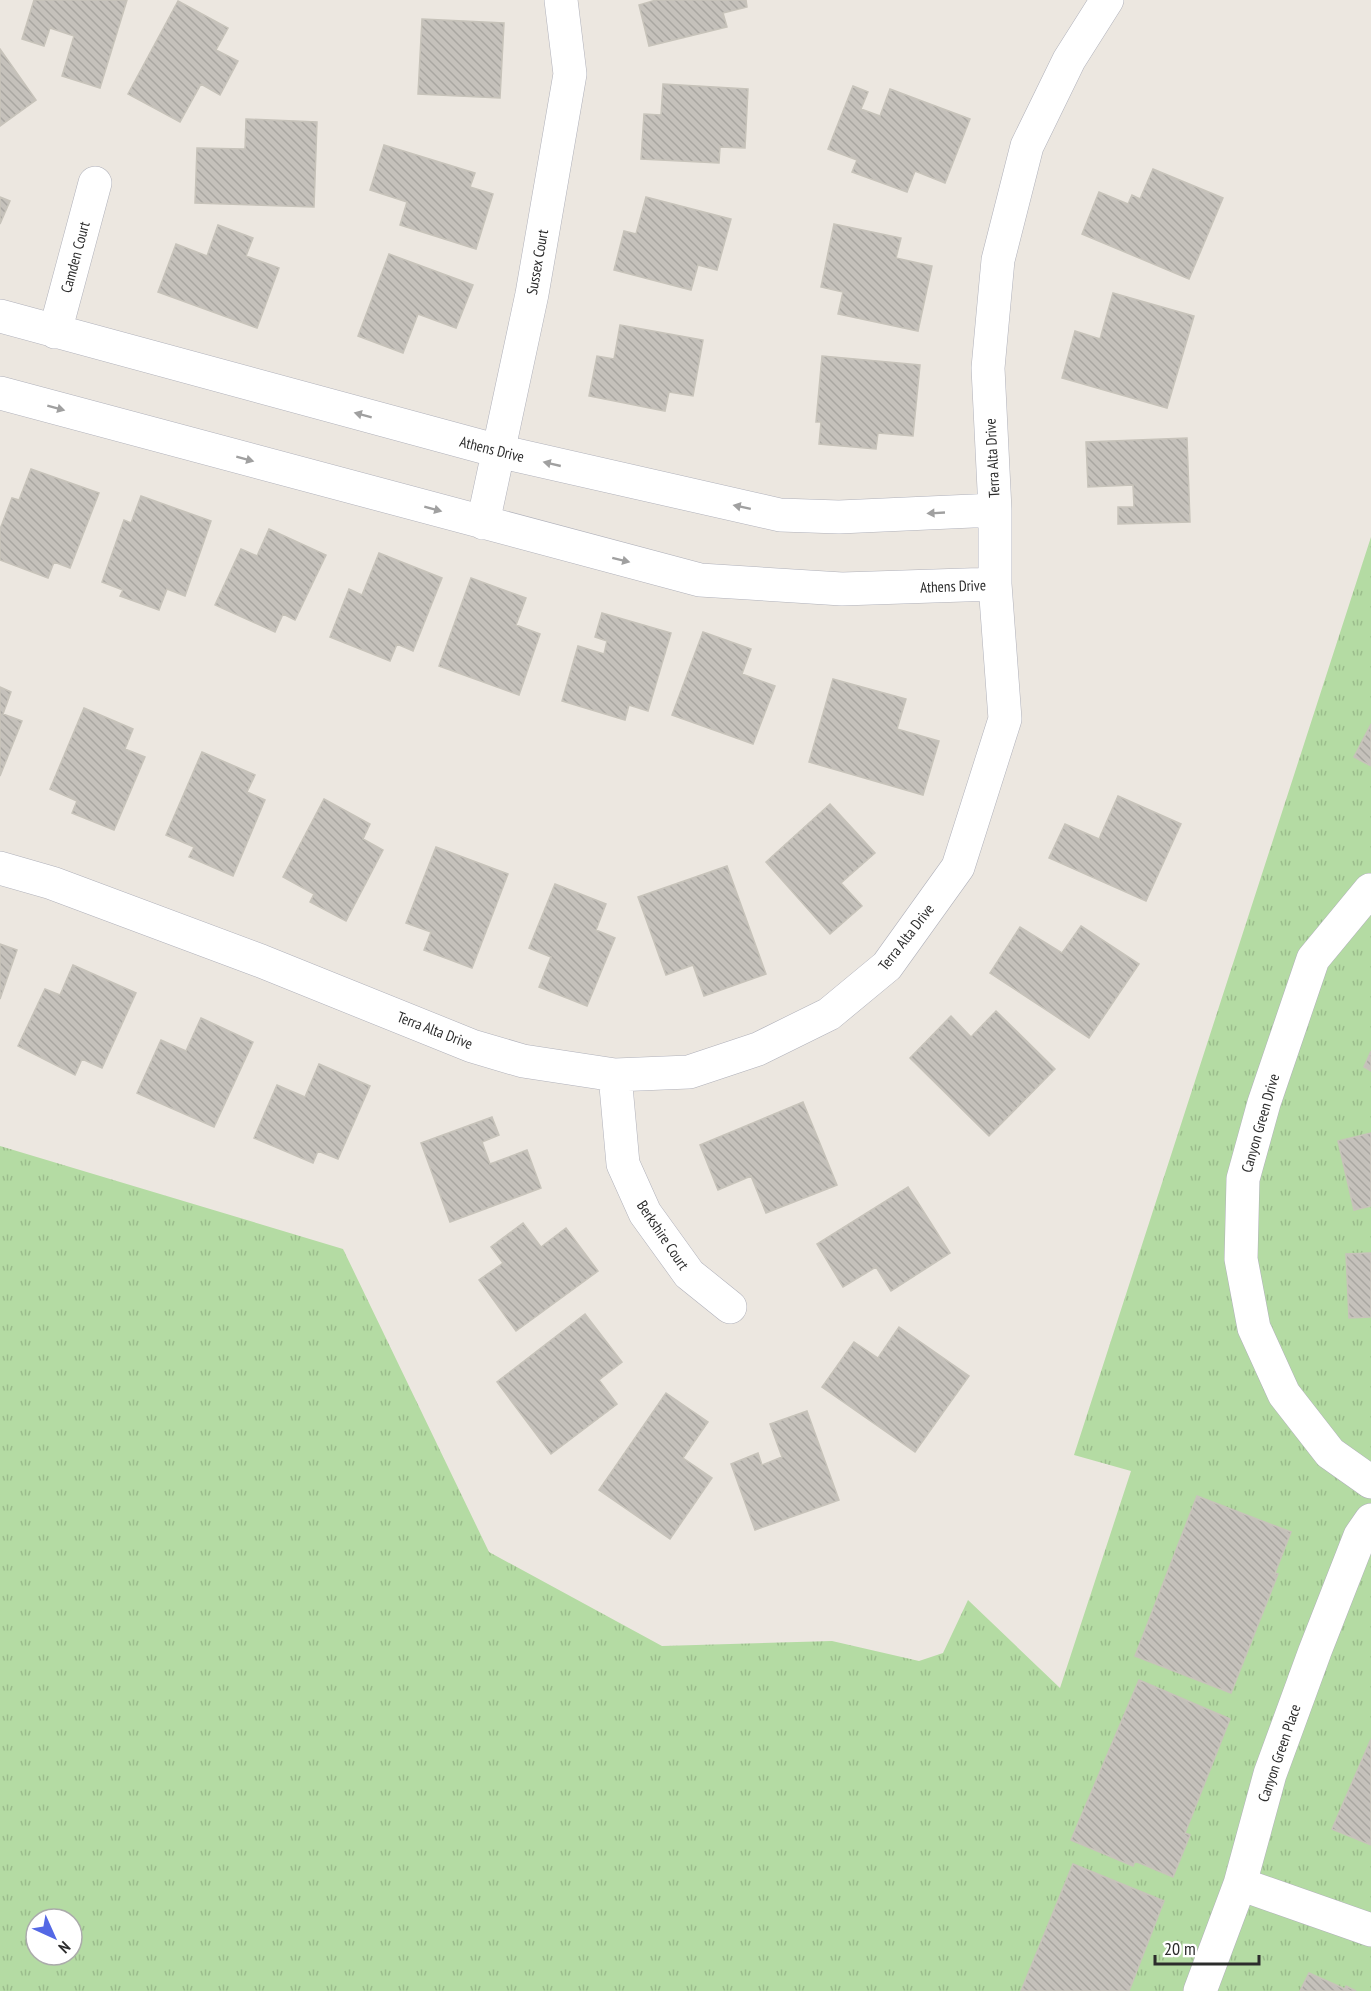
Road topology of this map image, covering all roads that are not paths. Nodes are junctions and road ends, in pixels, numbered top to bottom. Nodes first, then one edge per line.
1 (561, 0) edge
2 (1107, 0) edge
3 (95, 183) dead end
4 (0, 316) edge
5 (55, 332) junction
6 (0, 393) edge
7 (498, 451) junction
8 (995, 510) junction
9 (483, 523) junction
10 (995, 584) junction
11 (0, 868) edge
12 (1370, 890) edge
13 (615, 1075) junction
14 (730, 1307) dead end
15 (1371, 1482) edge
16 (1371, 1520) edge
17 (1240, 1884) junction
18 (1371, 1930) edge
19 (1200, 1991) edge

1 - 7 street, Sussex Court
2 - 8 street, Terra Alta Drive
3 - 5 street, Camden Court
4 - 5 street, Athens Drive
7 -> 5 street, Athens Drive
6 -> 9 street, Athens Drive
8 -> 7 street, Athens Drive
7 - 9 street, Sussex Court
8 - 10 street, Terra Alta Drive
9 -> 10 street, Athens Drive
10 - 13 street, Terra Alta Drive
11 - 13 street, Terra Alta Drive
12 - 15 street, Canyon Green Drive
13 - 14 street, Berkshire Court
16 - 17 street, Canyon Green Place
17 - 18 street
17 - 19 street, Canyon Green Place

